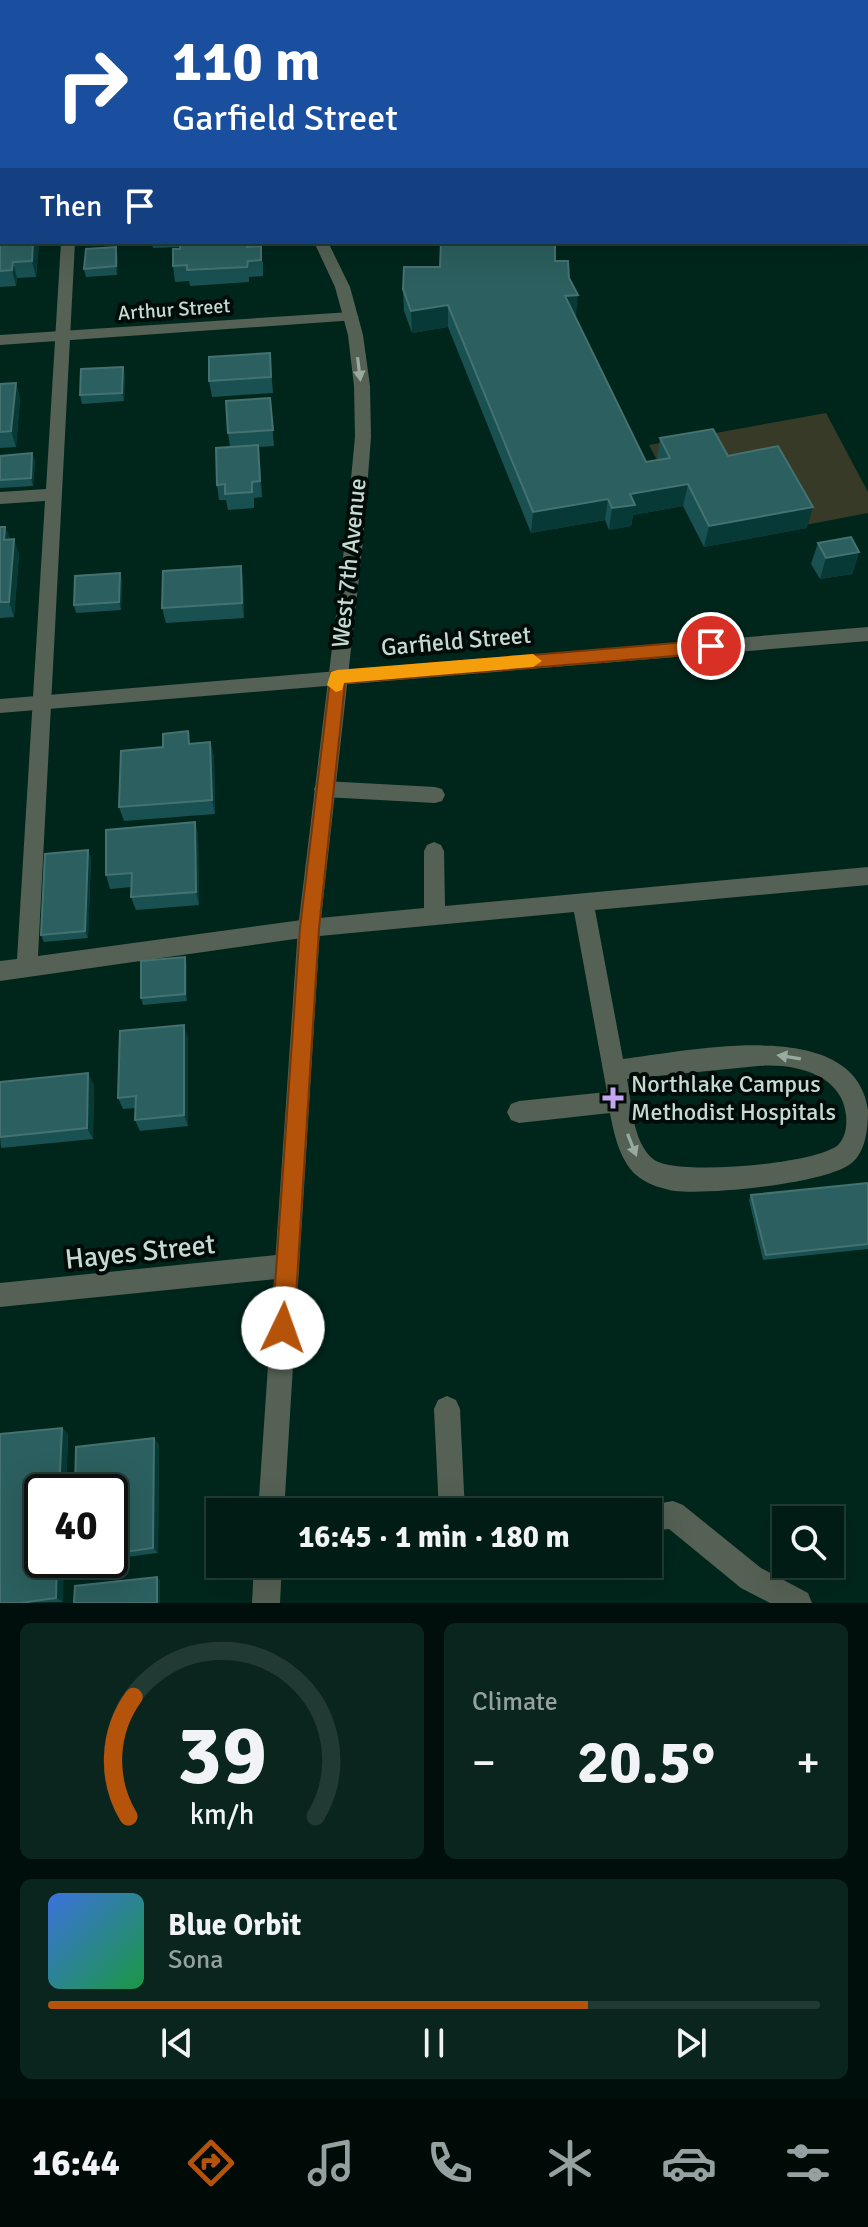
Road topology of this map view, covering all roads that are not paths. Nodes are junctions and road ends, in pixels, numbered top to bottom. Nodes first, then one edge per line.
1 (68, 244) edge
2 (322, 244) edge
3 (351, 317) junction
4 (63, 336) junction
5 (0, 340) edge
6 (54, 494) junction
7 (0, 498) edge
8 (868, 634) edge
9 (337, 677) junction
10 (42, 703) junction
11 (0, 706) edge
12 (324, 789) junction
13 (435, 795) dead end
14 (434, 851) dead end
15 (868, 876) edge
16 (583, 903) junction
17 (435, 917) junction
18 (309, 928) junction
19 (27, 969) junction
20 (0, 971) edge
21 (615, 1070) junction
22 (621, 1101) junction
23 (519, 1112) dead end
24 (286, 1266) junction
25 (0, 1295) edge
26 (447, 1409) dead end
27 (272, 1498) edge
28 (451, 1498) edge
29 (662, 1516) edge
30 (267, 1578) edge
31 (266, 1603) edge
32 (798, 1603) edge

1 - 4 street
2 - 3 street, West 7th Avenue
3 - 4 street, Arthur Street
3 -> 9 street, West 7th Avenue
4 - 5 street, Arthur Street
4 - 6 street
6 - 7 street
6 - 10 street
8 - 9 street, Garfield Street
9 - 10 street, Garfield Street
9 - 12 street, West 7th Avenue
10 - 11 street, Garfield Street
10 - 19 street
12 - 13 street
12 - 18 street, West 7th Avenue
14 - 17 street
15 - 16 street
16 - 17 street
16 - 21 street
17 - 18 street
18 - 19 street
18 - 24 street, West 7th Avenue
19 - 20 street
21 - 22 street
22 -> 21 street
22 - 23 street
24 - 25 street, Hayes Street
24 - 27 street, West 7th Avenue
26 - 28 street
29 - 32 street
30 - 31 street

